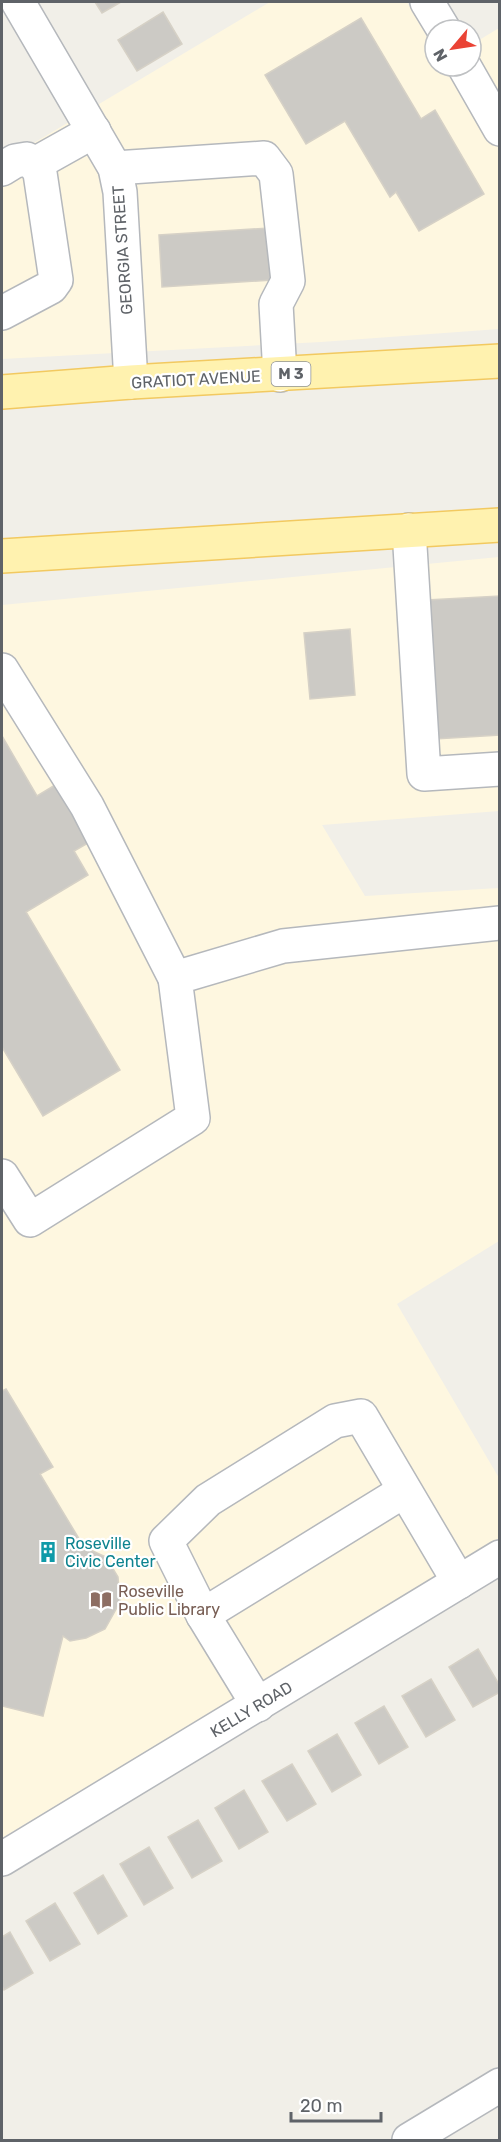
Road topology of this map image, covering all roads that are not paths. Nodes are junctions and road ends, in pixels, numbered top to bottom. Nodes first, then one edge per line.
1 (18, 2) edge
2 (427, 2) edge
3 (437, 18) edge
4 (471, 78) edge
5 (500, 129) edge
6 (94, 131) junction
7 (35, 164) junction
8 (115, 168) junction
9 (2, 169) edge
10 (2, 313) edge
11 (500, 362) edge
12 (280, 375) junction
13 (131, 382) junction
14 (2, 392) edge
15 (500, 525) edge
16 (409, 530) junction
17 (2, 556) edge
18 (2, 670) edge
19 (500, 769) edge
20 (500, 923) edge
21 (175, 978) junction
22 (2, 1176) edge
23 (404, 1491) junction
24 (500, 1557) edge
25 (459, 1582) junction
26 (203, 1615) junction
27 (258, 1705) junction
28 (2, 1859) edge
29 (500, 2085) edge
30 (409, 2140) edge

1 - 6 street, GEORGIA STREET
2 - 3 street
4 - 5 street
6 - 7 street
6 - 8 street, GEORGIA STREET
7 - 9 street
7 - 10 street
8 - 12 street
8 - 13 street, GEORGIA STREET
11 - 12 main road, GRATIOT AVENUE / M 3
12 - 13 main road, GRATIOT AVENUE / M 3
13 - 14 main road, GRATIOT AVENUE / M 3
15 - 16 main road
16 - 17 main road
16 - 19 street
18 - 21 street
20 - 21 street
21 - 22 street
23 - 25 street
23 - 26 street
23 - 26 street
24 - 25 street, KELLY ROAD
25 - 27 street, KELLY ROAD
26 - 27 street
27 - 28 street, KELLY ROAD
29 - 30 street

